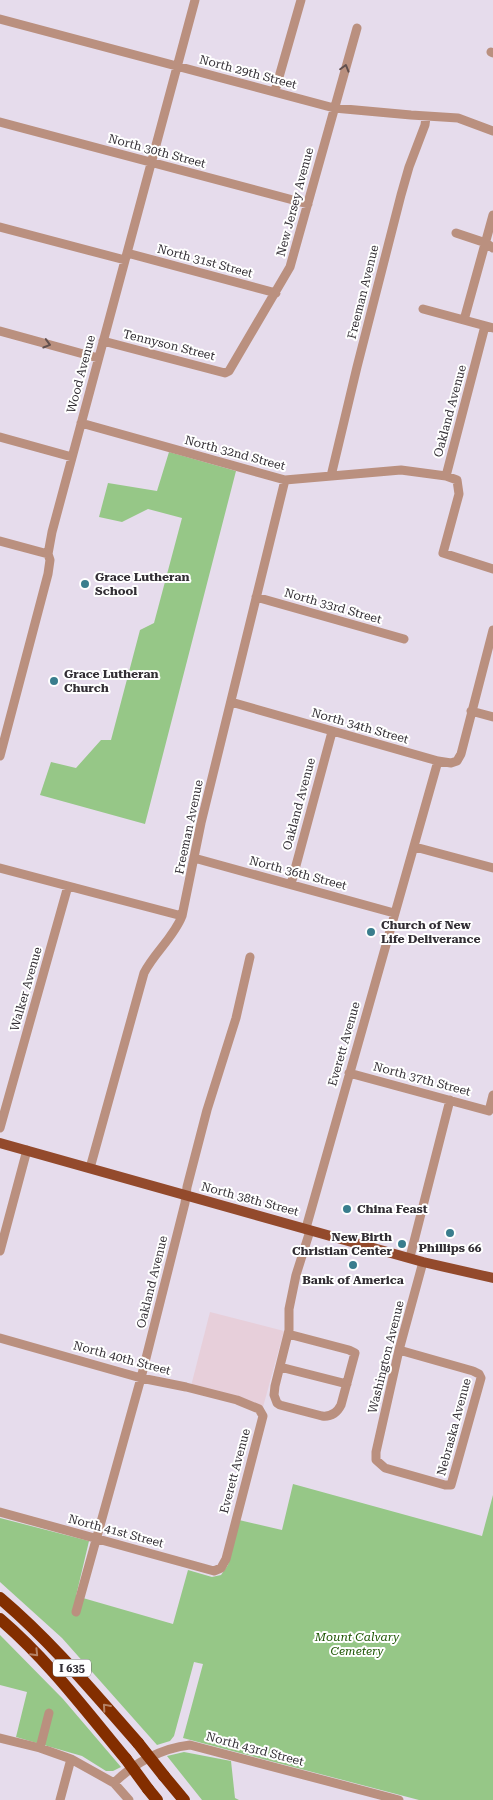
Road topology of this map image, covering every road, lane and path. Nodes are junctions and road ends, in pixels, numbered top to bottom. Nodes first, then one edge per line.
1 (195, 0) edge
2 (301, 0) edge
3 (0, 19) edge
4 (357, 28) dead end
5 (177, 66) junction
6 (275, 91) junction
7 (334, 108) junction
8 (426, 116) junction
9 (0, 122) edge
10 (493, 131) edge
11 (151, 163) junction
12 (308, 204) junction
13 (493, 215) edge
14 (0, 227) edge
15 (456, 232) dead end
16 (489, 245) edge
17 (126, 256) junction
18 (276, 293) junction
19 (423, 309) dead end
20 (464, 320) junction
21 (489, 327) edge
22 (0, 331) edge
23 (103, 341) junction
24 (98, 358) junction
25 (229, 371) joint
26 (81, 423) junction
27 (0, 437) edge
28 (72, 457) junction
29 (331, 476) junction
30 (446, 476) junction
31 (285, 480) junction
32 (0, 541) edge
33 (48, 554) junction
34 (493, 569) edge
35 (256, 598) junction
36 (493, 630) edge
37 (404, 639) dead end
38 (231, 702) junction
39 (472, 711) junction
40 (493, 717) edge
41 (332, 732) junction
42 (0, 756) edge
43 (438, 761) junction
44 (415, 848) junction
45 (194, 858) junction
46 (0, 868) edge
47 (493, 868) edge
48 (291, 884) junction
49 (68, 886) junction
50 (394, 913) junction
51 (182, 916) junction
52 (250, 957) dead end
53 (349, 1073) junction
54 (493, 1095) edge
55 (450, 1100) junction
56 (0, 1128) edge
57 (0, 1143) edge
58 (27, 1150) junction
59 (90, 1168) junction
60 (185, 1195) junction
61 (306, 1228) junction
62 (0, 1252) edge
63 (410, 1258) junction
64 (423, 1262) junction
65 (493, 1278) edge
66 (288, 1334) junction
67 (0, 1338) edge
68 (399, 1350) junction
69 (280, 1366) junction
70 (141, 1378) junction
71 (347, 1384) junction
72 (237, 1400) joint
73 (451, 1485) joint
74 (0, 1512) edge
75 (95, 1539) junction
76 (225, 1564) joint
77 (0, 1598) edge
78 (76, 1612) dead end
79 (0, 1620) edge
80 (49, 1713) dead end
81 (0, 1738) edge
82 (40, 1748) junction
83 (71, 1759) junction
84 (114, 1783) junction
85 (60, 1800) edge
86 (129, 1800) edge
87 (157, 1800) edge
88 (184, 1800) edge
89 (399, 1800) edge

1 - 5 street, Wood Avenue
2 - 6 street
3 - 5 street, North 29th Street
7 -> 4 street, New Jersey Avenue
5 - 6 street, North 29th Street
5 - 11 street, Wood Avenue
6 - 7 street, North 29th Street
7 - 8 street, North 29th Street
7 - 12 street, New Jersey Avenue
8 - 10 street, North 29th Street
8 - 29 street, Freeman Avenue
9 - 11 street, North 30th Street
11 - 12 street, North 30th Street
11 - 17 street, Wood Avenue
12 - 18 street, New Jersey Avenue
13 - 16 street
14 - 17 street, North 31st Street
15 - 16 street
16 - 20 street
17 - 18 street, North 31st Street
17 - 23 street, Wood Avenue
18 - 25 street, New Jersey Avenue
19 - 20 street
20 - 21 street
21 - 30 street, Oakland Avenue
22 -> 24 street
23 - 24 street, Wood Avenue
23 - 25 street, Tennyson Street
24 - 26 street, Wood Avenue
26 - 28 street, Wood Avenue
26 - 31 street, North 32nd Street
27 - 28 street
28 - 33 street, Wood Avenue
29 - 30 street, North 32nd Street
29 - 31 street, North 32nd Street
30 - 34 street, Oakland Avenue
31 - 35 street, Freeman Avenue
32 - 33 street
33 - 42 street, Wood Avenue
35 - 37 street, North 33rd Street
35 - 38 street, Freeman Avenue
36 - 39 street
38 - 41 street, North 34th Street
38 - 45 street, Freeman Avenue
39 - 40 street
39 - 43 street, North 34th Street
41 - 43 street, North 34th Street
41 - 48 street, Oakland Avenue
43 - 44 street, Everett Avenue
44 - 47 street
44 - 50 street, Everett Avenue
45 - 48 street, North 36th Street
45 - 51 street, Freeman Avenue
46 - 49 street
48 - 50 street, North 36th Street
49 - 51 street
49 - 56 street, Walker Avenue
50 - 53 street, Everett Avenue
51 - 59 street, Freeman Avenue
52 - 60 street, Oakland Avenue
53 - 55 street, North 37th Street
53 - 61 street, Everett Avenue
54 - 55 street, North 37th Street
55 - 63 street
57 - 58 main road, North 38th Street
58 - 59 main road, North 38th Street
58 - 62 street
59 - 60 main road, North 38th Street
60 - 61 main road, North 38th Street
60 - 70 street, Oakland Avenue
61 - 63 main road, North 38th Street
61 - 66 street, Everett Avenue
63 - 64 main road, North 38th Street
64 - 65 main road, North 38th Street
64 - 68 street, Washington Avenue
66 - 69 street, Everett Avenue
66 - 71 street, Everett Avenue
67 - 70 street, North 40th Street
68 - 73 street, Washington Avenue
68 - 73 street, Nebraska Avenue
69 - 71 street
69 - 71 street, Everett Avenue
70 - 72 street, North 40th Street
70 - 75 street, Oakland Avenue
72 - 76 street, Everett Avenue
74 - 75 street, North 41st Street
75 - 76 street, North 41st Street
75 - 78 street, Oakland Avenue
88 -> 77 highway, I 635, bridge
79 -> 87 highway, I 635, bridge
80 - 82 street
81 - 82 street
82 - 83 street
83 - 84 street
83 - 85 street
84 - 86 street
84 - 89 street, North 43rd Street

